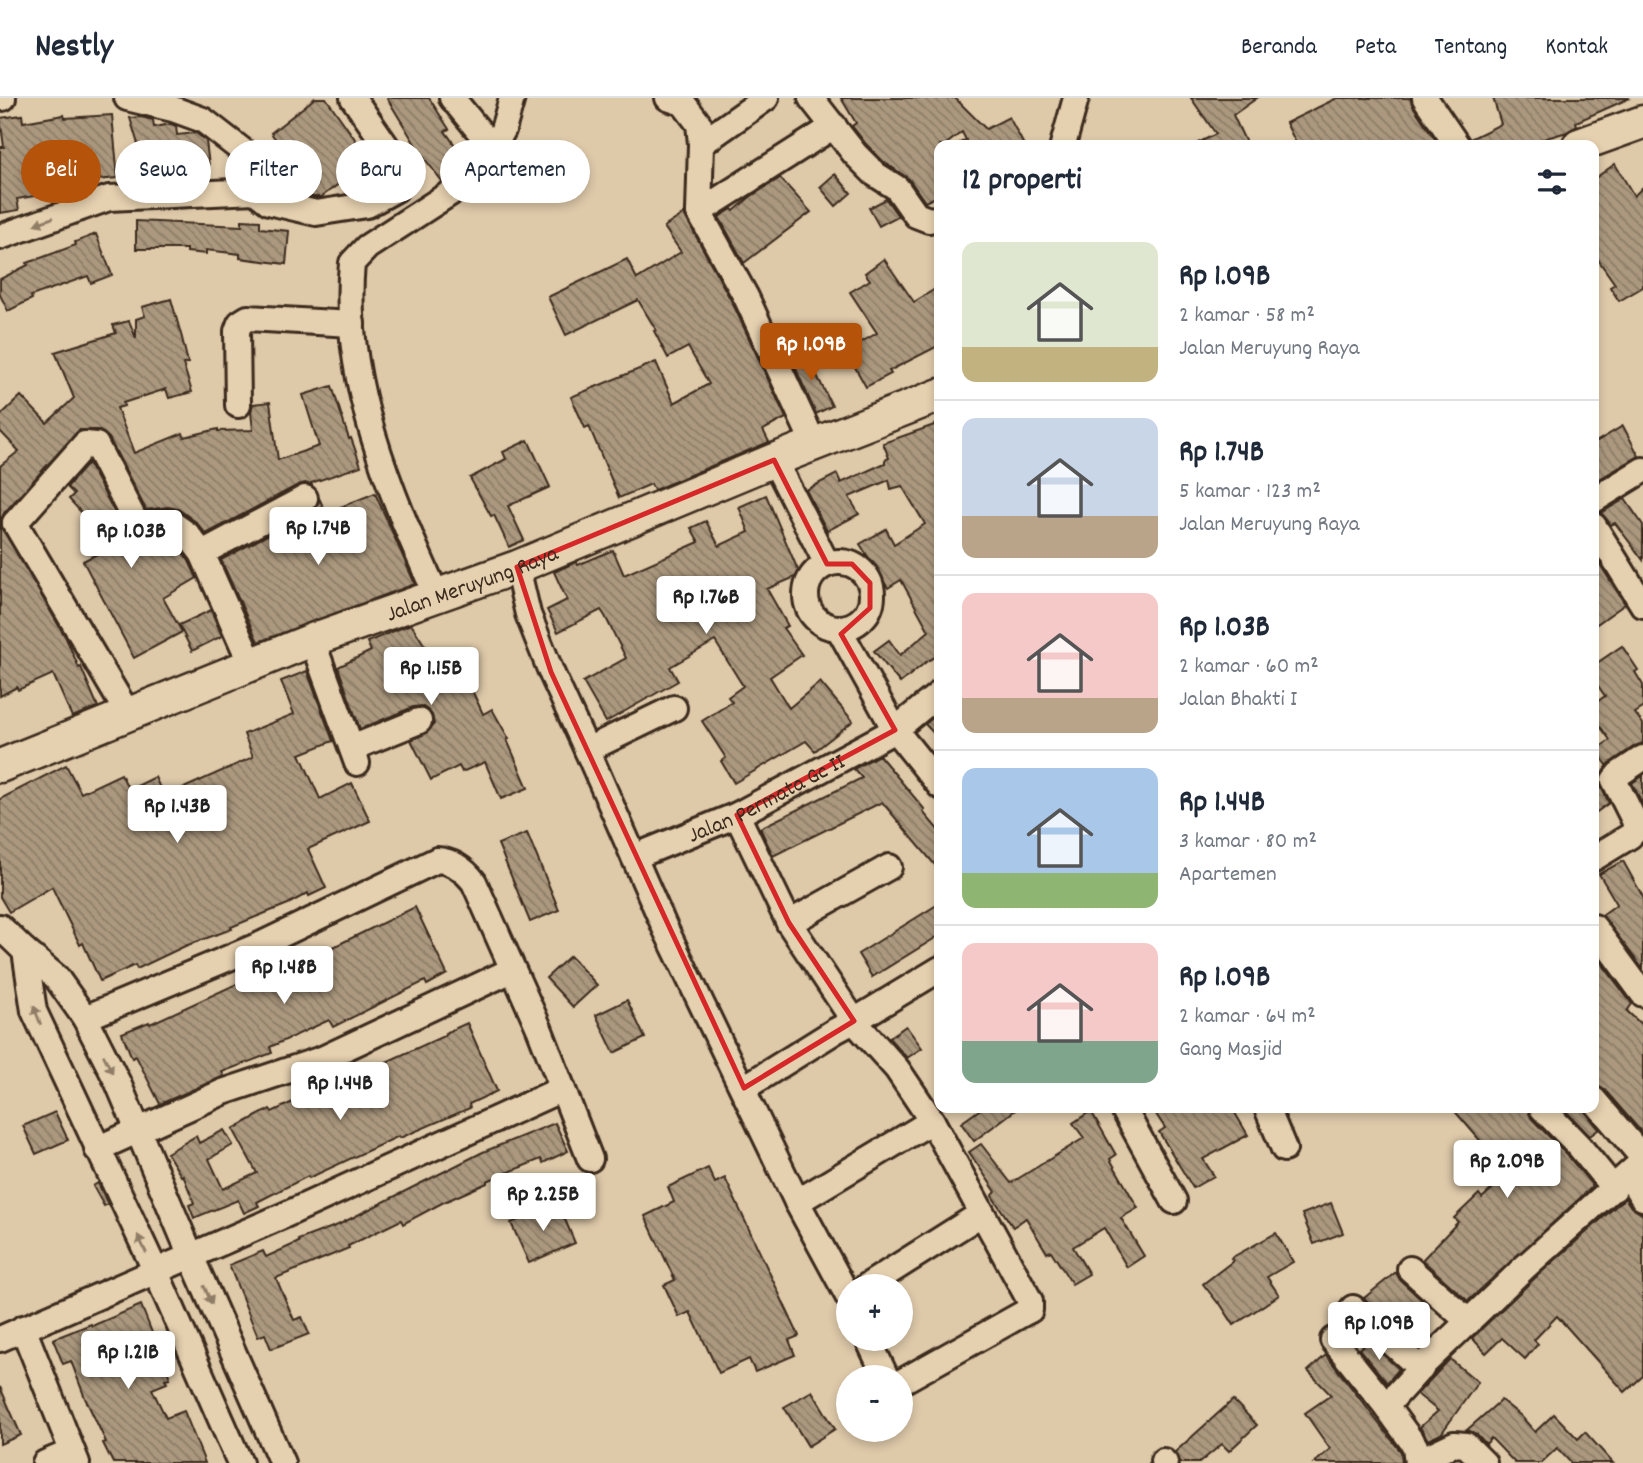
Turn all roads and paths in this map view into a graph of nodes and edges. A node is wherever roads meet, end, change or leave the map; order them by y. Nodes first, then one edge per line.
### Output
1 (127, 98) edge
2 (353, 98) edge
3 (452, 98) edge
4 (512, 98) edge
5 (668, 98) edge
6 (766, 98) edge
7 (811, 98) edge
8 (1076, 98) edge
9 (1424, 98) edge
10 (173, 103) edge
11 (1643, 122) edge
12 (834, 126) junction
13 (229, 140) edge
14 (486, 140) edge
15 (497, 140) edge
16 (1064, 140) edge
17 (1453, 140) edge
18 (1593, 140) edge
19 (702, 144) junction
20 (225, 192) edge
21 (440, 200) edge
22 (273, 203) edge
23 (699, 212) junction
24 (934, 219) edge
25 (0, 237) edge
26 (352, 324) junction
27 (934, 397) edge
28 (238, 405) dead end
29 (814, 444) junction
30 (774, 460) junction
31 (1643, 470) edge
32 (1599, 497) edge
33 (305, 498) dead end
34 (7, 523) edge
35 (1599, 534) edge
36 (202, 553) junction
37 (827, 564) junction
38 (517, 567) junction
39 (436, 594) junction
40 (1643, 605) edge
41 (839, 629) junction
42 (312, 640) junction
43 (251, 664) junction
44 (934, 699) edge
45 (674, 708) dead end
46 (128, 715) junction
47 (419, 721) dead end
48 (895, 730) junction
49 (587, 750) junction
50 (1643, 758) edge
51 (0, 766) edge
52 (934, 779) edge
53 (737, 815) junction
54 (1599, 855) edge
55 (634, 857) junction
56 (889, 867) dead end
57 (789, 923) junction
58 (0, 927) edge
59 (1599, 934) edge
60 (24, 951) junction
61 (512, 970) junction
62 (934, 973) edge
63 (1643, 994) edge
64 (85, 1018) junction
65 (854, 1021) junction
66 (744, 1088) junction
67 (562, 1089) junction
68 (1599, 1109) edge
69 (1126, 1113) edge
70 (1269, 1113) edge
71 (1547, 1113) edge
72 (932, 1121) junction
73 (138, 1131) junction
74 (97, 1149) junction
75 (1284, 1149) dead end
76 (590, 1159) dead end
77 (1632, 1171) edge
78 (1643, 1198) edge
79 (1174, 1200) dead end
80 (797, 1202) junction
81 (981, 1214) junction
82 (191, 1256) junction
83 (1410, 1269) dead end
84 (156, 1272) junction
85 (836, 1274) edge
86 (886, 1274) edge
87 (1353, 1308) dead end
88 (1469, 1322) junction
89 (23, 1328) junction
90 (0, 1339) edge
91 (1333, 1340) dead end
92 (913, 1366) edge
93 (1421, 1369) junction
94 (1386, 1406) junction
95 (74, 1457) edge
96 (1418, 1462) edge
97 (46, 1463) edge
98 (240, 1463) edge
99 (282, 1463) edge
100 (1484, 1463) edge

1 - 10 street
2 - 22 street
3 - 14 street
4 - 15 street
5 - 19 street
6 - 19 street
7 - 12 street
8 - 16 street
9 - 17 street
10 - 13 street
11 - 18 main road
12 - 23 street
12 - 24 street
19 - 23 street
20 -> 25 street
21 - 26 street
23 - 29 street
26 - 28 street
26 - 39 street
27 - 29 main road, Jalan Meruyung Raya
29 - 30 main road, Jalan Meruyung Raya
30 - 37 street
30 - 38 main road, Jalan Meruyung Raya
31 - 32 street
33 - 36 street
34 - 36 street
34 - 46 street
35 - 40 street
36 - 43 street
37 - 41 street
37 - 41 street
38 - 39 main road, Jalan Meruyung Raya
38 - 49 street
39 - 42 main road, Jalan Meruyung Raya
41 - 48 street
42 - 43 main road, Jalan Meruyung Raya
42 - 47 street
43 - 46 main road, Jalan Meruyung Raya
44 - 48 street, Jalan Permata Gc II
45 - 49 street
46 - 51 main road, Jalan Meruyung Raya
48 - 52 street
48 - 53 street, Jalan Permata Gc II
49 - 55 street
50 - 54 street
53 - 55 street, Jalan Permata Gc II
53 - 57 street
55 - 66 street
56 - 57 street
57 - 65 street
58 - 60 street
59 - 63 street
60 - 64 street
74 -> 60 street
61 - 64 street
61 - 67 street
61 - 73 street
62 - 65 street
64 -> 73 street
65 - 66 street
65 - 72 street
66 - 80 street
67 - 76 street
67 - 82 street
68 - 77 street
69 - 79 street
70 - 75 street
71 - 77 street
72 - 80 street
72 - 81 street
73 - 74 street
73 - 82 street
84 -> 74 street
77 - 78 street
77 - 88 street
80 - 85 street
81 - 86 street
81 - 92 street
82 - 84 street
82 -> 99 street
83 - 88 street
84 - 89 street
84 - 98 street
87 - 93 street
88 - 93 street
89 - 90 street
89 - 95 street
91 - 94 street
93 - 94 street
94 - 96 street
95 - 97 street
96 - 100 street

